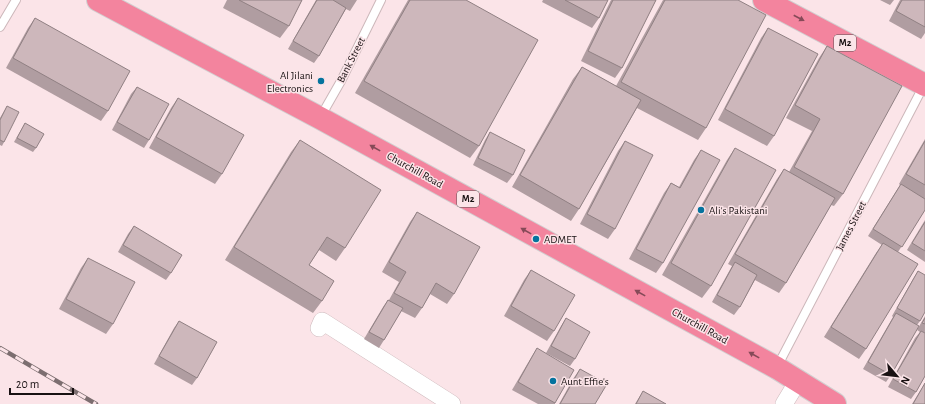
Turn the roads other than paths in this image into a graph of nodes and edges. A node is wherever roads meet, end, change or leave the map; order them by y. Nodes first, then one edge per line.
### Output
1 (16, 0) edge
2 (98, 0) edge
3 (381, 0) edge
4 (764, 0) edge
5 (0, 27) edge
6 (925, 85) edge
7 (320, 118) junction
8 (319, 328) dead end
9 (777, 368) junction
10 (798, 381) junction
11 (827, 402) edge
12 (452, 404) edge
13 (784, 404) edge

1 - 5 lane
2 - 7 highway, Churchill Road / M2
3 - 7 lane, Bank Street
4 -> 6 highway, M2
6 - 9 lane, James Street
9 -> 7 highway, Churchill Road / M2
8 - 12 street
9 - 10 highway, Churchill Road / M2
10 - 11 highway, Churchill Road / M2
10 - 13 street

